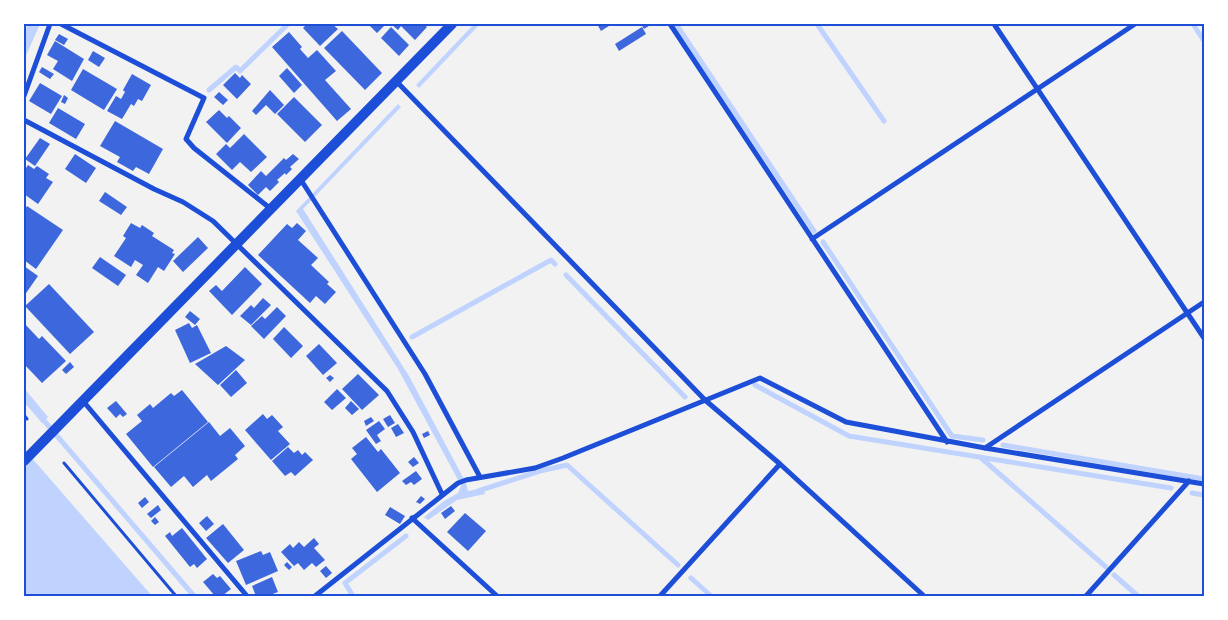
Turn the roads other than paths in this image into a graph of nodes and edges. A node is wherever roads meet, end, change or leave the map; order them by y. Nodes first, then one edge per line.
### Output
1 (50, 24) edge
2 (60, 24) edge
3 (452, 24) edge
4 (670, 24) edge
5 (994, 24) edge
6 (1135, 24) edge
7 (397, 82) junction
8 (1037, 88) junction
9 (24, 96) edge
10 (24, 120) edge
11 (301, 180) junction
12 (271, 210) junction
13 (812, 239) junction
14 (237, 243) junction
15 (1204, 302) edge
16 (1188, 313) junction
17 (1204, 338) edge
18 (83, 400) junction
19 (705, 400) junction
20 (947, 442) junction
21 (985, 448) junction
22 (24, 461) edge
23 (780, 464) junction
24 (480, 477) junction
25 (1189, 481) junction
26 (1204, 484) edge
27 (442, 494) junction
28 (412, 518) junction
29 (247, 596) edge
30 (315, 596) edge
31 (497, 596) edge
32 (660, 596) edge
33 (924, 596) edge
34 (1086, 596) edge

1 - 9 street
2 - 12 street
3 - 7 main road
4 - 13 street
5 - 8 street
6 - 8 street
7 - 11 main road
7 - 19 street
8 - 13 street
8 - 16 street
10 - 14 street
11 - 12 main road
11 - 24 street
12 - 14 main road
13 - 20 street
14 - 18 main road
14 - 27 street
15 - 16 street
16 - 17 street
16 - 21 street
18 - 22 main road
18 - 29 street
19 - 20 street
19 - 23 street
19 - 24 street
20 - 21 street
21 - 25 street
23 - 32 street
23 - 33 street
24 - 27 street
25 - 26 street
25 - 34 street
27 - 28 street
28 - 30 street
28 - 31 street

